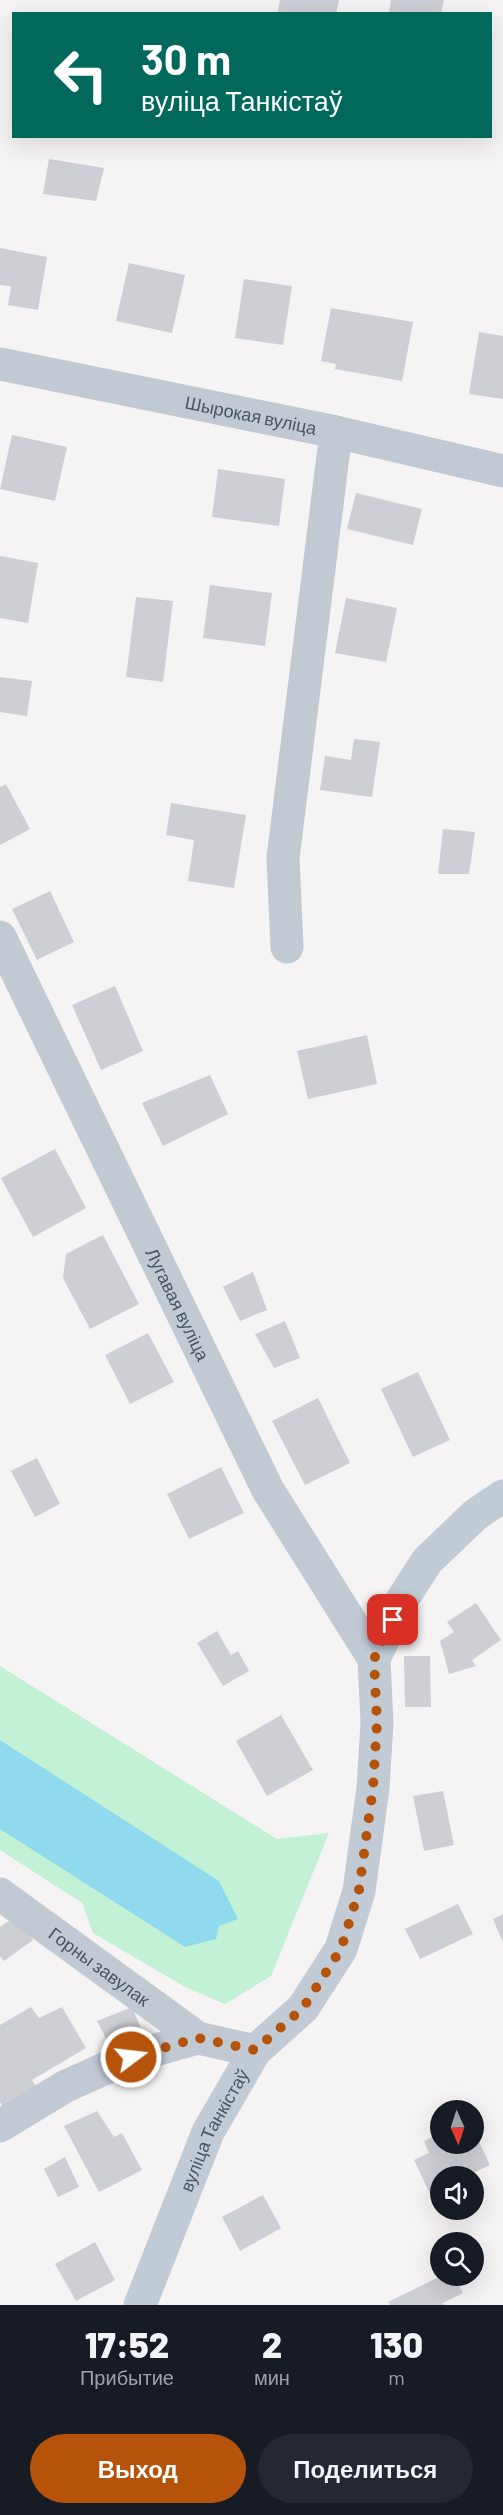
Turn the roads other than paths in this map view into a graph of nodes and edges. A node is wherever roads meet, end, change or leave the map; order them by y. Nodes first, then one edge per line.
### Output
1 (0, 364) edge
2 (336, 432) junction
3 (503, 471) edge
4 (0, 937) edge
5 (287, 947) dead end
6 (503, 1496) edge
7 (374, 1659) junction
8 (0, 1894) edge
9 (198, 2038) junction
10 (255, 2050) junction
11 (0, 2126) edge
12 (140, 2305) edge

1 - 2 street, Шырокая вуліца
2 - 3 street, Шырокая вуліца
2 - 5 street
4 - 7 street, Лугавая вуліца
6 - 7 street, вуліца Танкістаў
7 - 10 street, вуліца Танкістаў
8 - 9 street, Горны завулак
9 - 10 street
9 - 11 street
10 - 12 street, вуліца Танкістаў

